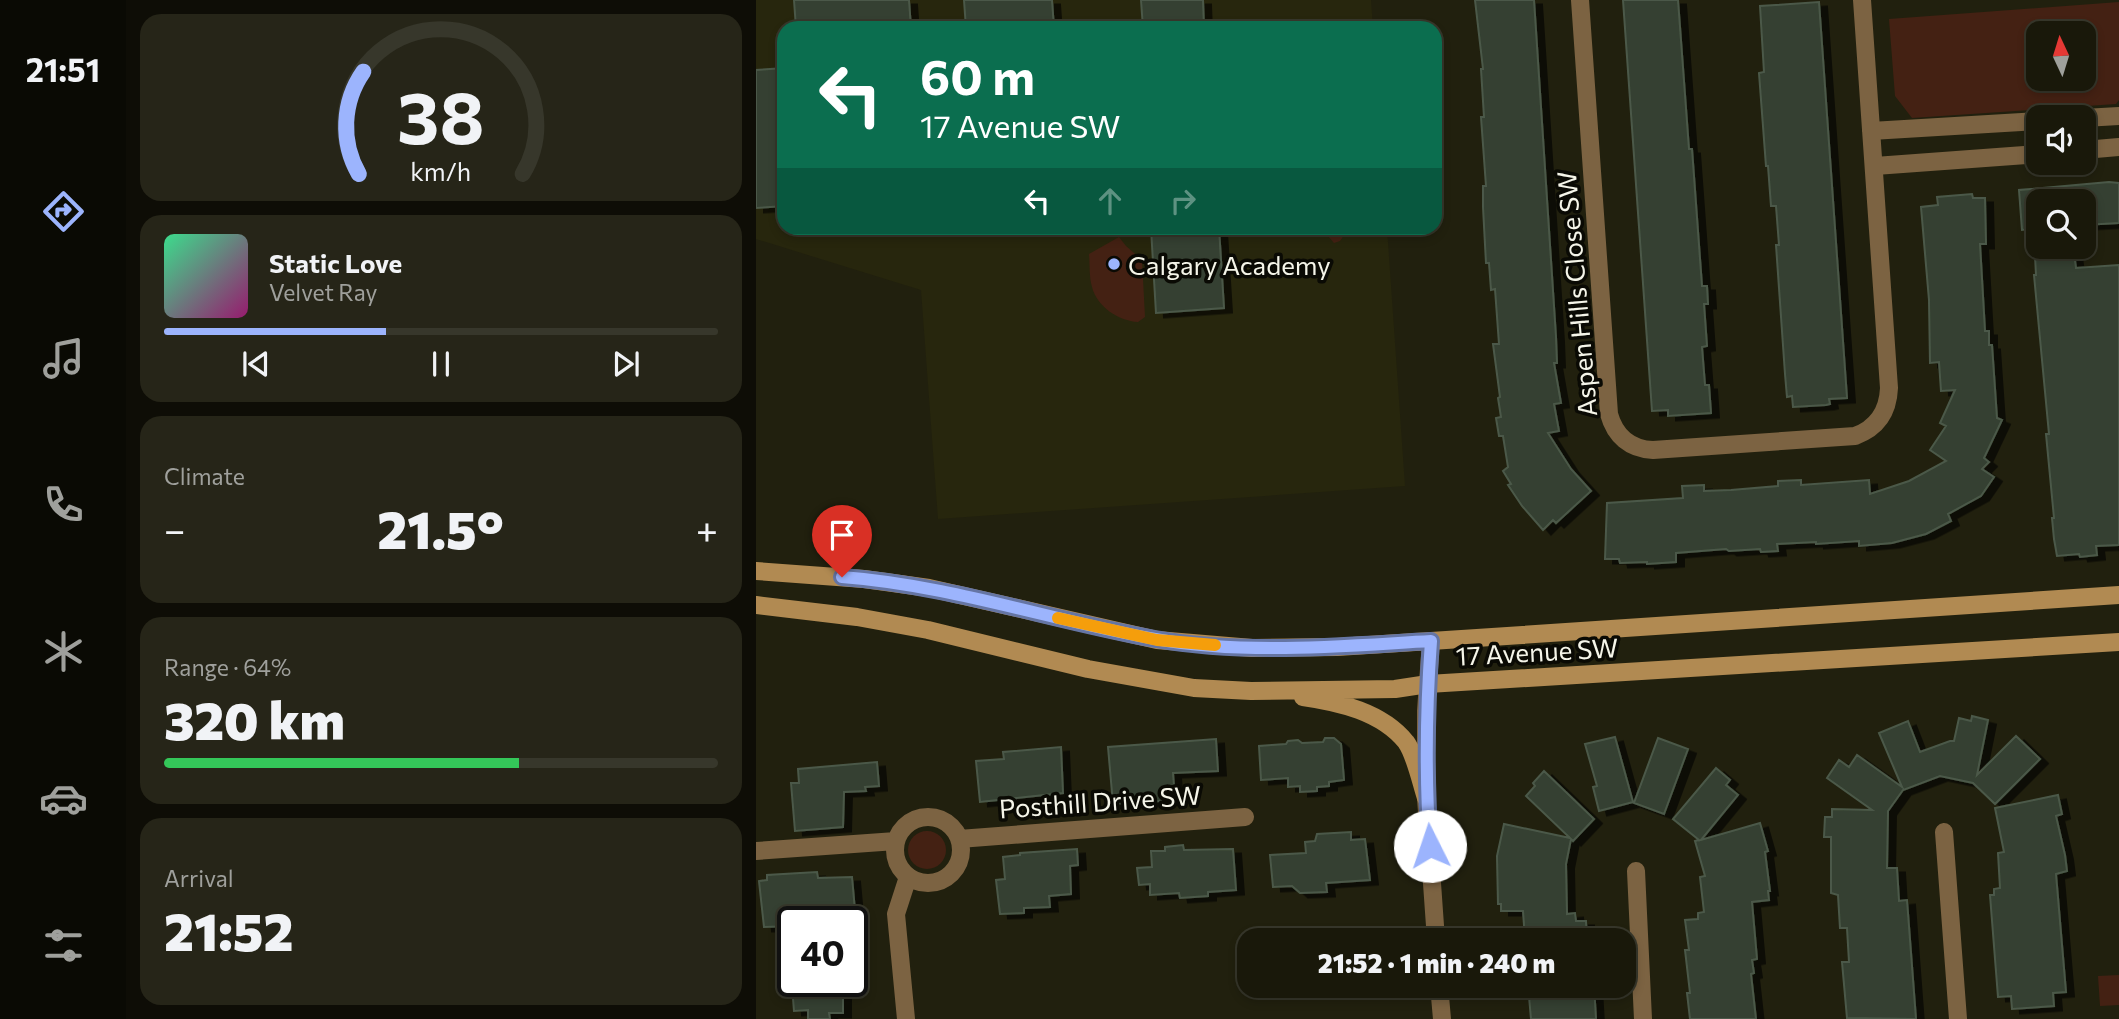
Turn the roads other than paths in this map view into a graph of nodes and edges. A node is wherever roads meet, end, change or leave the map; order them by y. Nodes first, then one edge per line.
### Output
1 (1580, 0) edge
2 (1862, 0) edge
3 (2119, 116) edge
4 (2096, 117) edge
5 (2026, 122) edge
6 (1871, 131) junction
7 (2119, 147) edge
8 (2096, 149) edge
9 (2026, 154) edge
10 (1875, 166) junction
11 (756, 571) edge
12 (2119, 595) edge
13 (756, 605) edge
14 (1431, 641) junction
15 (2119, 642) edge
16 (1428, 684) junction
17 (1251, 691) junction
18 (1426, 798) junction
19 (1245, 817) dead end
20 (1944, 832) dead end
21 (959, 839) junction
22 (896, 841) junction
23 (756, 851) edge
24 (1636, 872) dead end
25 (908, 877) junction
26 (1435, 928) edge
27 (1440, 998) edge
28 (906, 1019) edge
29 (1442, 1019) edge
30 (1643, 1019) edge
31 (1958, 1019) edge

1 - 10 street, Aspen Hills Close SW
2 - 6 street, Aspen Hills Close SW
3 - 4 street
5 - 6 street
6 - 10 street, Aspen Hills Close SW
7 - 8 street
9 - 10 street
11 - 14 main road, 17 Avenue SW
12 - 14 main road, 17 Avenue SW
13 - 17 main road, 17 Avenue SW
14 - 16 street
15 - 16 main road, 17 Avenue SW
16 - 17 main road, 17 Avenue SW
16 - 18 street
17 - 18 main road
18 - 26 street
19 - 21 street, Posthill Drive SW
20 - 31 street
21 - 22 street
21 - 25 street
22 - 23 street
22 - 25 street
24 - 30 street
25 - 28 street
27 - 29 street

